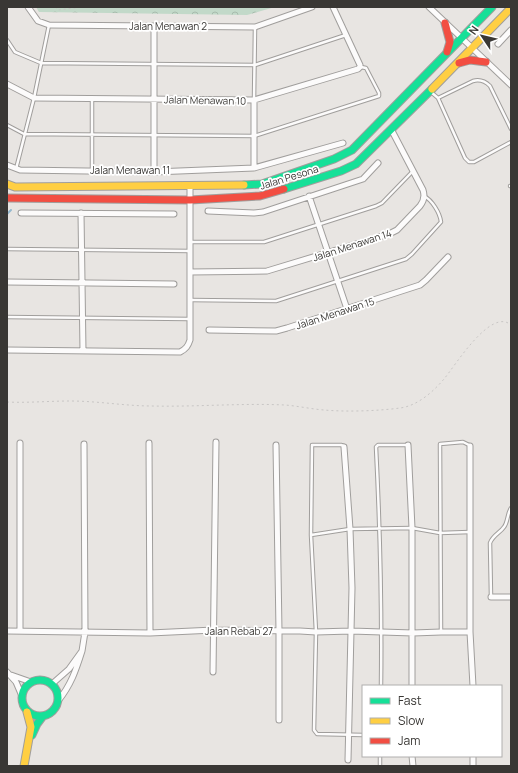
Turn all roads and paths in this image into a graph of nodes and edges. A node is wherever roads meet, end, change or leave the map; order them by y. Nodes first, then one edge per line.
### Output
1 (28, 7) edge
2 (55, 7) edge
3 (82, 7) edge
4 (312, 7) edge
5 (334, 7) edge
6 (429, 7) edge
7 (492, 7) edge
8 (511, 8) edge
9 (445, 23) junction
10 (49, 25) junction
11 (154, 27) junction
12 (255, 27) junction
13 (511, 30) edge
14 (346, 35) junction
15 (462, 38) junction
16 (7, 40) edge
17 (498, 44) dead end
18 (473, 49) junction
19 (447, 54) junction
20 (486, 62) junction
21 (41, 63) junction
22 (458, 63) junction
23 (154, 64) junction
24 (255, 65) junction
25 (360, 67) junction
26 (7, 84) edge
27 (511, 85) edge
28 (430, 91) junction
29 (34, 98) junction
30 (438, 98) junction
31 (92, 99) junction
32 (154, 99) junction
33 (254, 100) junction
34 (7, 125) edge
35 (511, 129) edge
36 (392, 130) junction
37 (24, 134) junction
38 (92, 135) junction
39 (154, 135) junction
40 (254, 136) junction
41 (511, 142) edge
42 (343, 143) dead end
43 (378, 162) dead end
44 (7, 165) edge
45 (254, 168) junction
46 (16, 169) junction
47 (92, 170) junction
48 (413, 170) junction
49 (154, 172) junction
50 (7, 184) edge
51 (190, 187) junction
52 (309, 196) junction
53 (424, 196) junction
54 (7, 198) edge
55 (190, 200) junction
56 (208, 211) dead end
57 (21, 213) dead end
58 (82, 213) junction
59 (174, 214) dead end
60 (319, 224) junction
61 (190, 242) junction
62 (7, 249) edge
63 (82, 249) junction
64 (190, 251) junction
65 (329, 253) junction
66 (448, 257) dead end
67 (190, 272) junction
68 (337, 281) junction
69 (7, 282) edge
70 (82, 284) junction
71 (174, 284) dead end
72 (190, 300) junction
73 (347, 309) junction
74 (7, 317) edge
75 (82, 318) junction
76 (190, 319) junction
77 (511, 325) edge
78 (209, 330) dead end
79 (7, 350) edge
80 (83, 351) junction
81 (7, 402) edge
82 (216, 442) dead end
83 (20, 443) dead end
84 (148, 443) dead end
85 (84, 444) dead end
86 (276, 444) dead end
87 (408, 444) joint
88 (470, 446) joint
89 (344, 447) joint
90 (511, 508) edge
91 (350, 528) junction
92 (380, 528) junction
93 (412, 528) junction
94 (470, 532) junction
95 (440, 533) junction
96 (311, 535) junction
97 (491, 597) joint
98 (511, 597) edge
99 (7, 630) edge
100 (214, 630) junction
101 (351, 630) junction
102 (20, 631) junction
103 (279, 631) junction
104 (382, 631) junction
105 (85, 632) junction
106 (316, 632) junction
107 (441, 632) junction
108 (470, 632) junction
109 (150, 633) junction
110 (413, 633) junction
111 (82, 651) junction
112 (7, 672) edge
113 (213, 672) dead end
114 (31, 682) junction
115 (52, 684) junction
116 (381, 685) edge
117 (412, 685) edge
118 (473, 685) edge
119 (22, 696) junction
120 (58, 700) junction
121 (27, 711) junction
122 (43, 716) junction
123 (279, 720) dead end
124 (348, 735) junction
125 (362, 735) edge
126 (29, 745) junction
127 (348, 760) dead end
128 (24, 766) edge

1 - 10 street
2 - 3 path
4 - 12 street, Jalan Menawan 2
5 - 14 street
6 - 9 street
7 - 15 street, Jalan Pesona
8 - 18 street, Jalan Pesona
9 - 15 street
9 - 19 street
10 - 11 street, Jalan Menawan 2
10 - 21 lane
11 - 12 street, Jalan Menawan 2
11 - 23 street
12 - 24 lane
13 - 17 street
14 - 24 lane
14 - 25 street
15 - 18 street
15 - 19 street, Jalan Pesona
16 - 21 lane
18 - 20 street
18 - 22 street, Jalan Pesona
19 - 51 street, Jalan Pesona
20 - 22 street
20 - 27 street
21 - 23 lane
21 - 29 lane
22 - 28 street, Jalan Pesona
23 - 24 lane
23 - 32 street
24 - 33 lane
25 - 33 street, Jalan Menawan 10
25 - 40 lane
26 - 29 street, Jalan Menawan 10
28 - 30 lane
28 - 36 street, Jalan Pesona
29 - 31 street, Jalan Menawan 10
29 - 37 lane
30 - 35 lane
30 - 41 lane
31 - 32 street, Jalan Menawan 10
31 - 38 lane
32 - 33 street, Jalan Menawan 10
32 - 39 street
33 - 40 street
34 - 37 lane
36 - 48 street
36 - 55 street, Jalan Pesona
37 - 38 lane
37 - 46 lane
38 - 39 lane
38 - 47 lane
39 - 40 lane
39 - 49 street
40 - 45 street
42 - 45 street, Jalan Menawan 11
43 - 52 street
44 - 46 street, Jalan Menawan 11
45 - 49 street, Jalan Menawan 11
46 - 47 street, Jalan Menawan 11
47 - 49 street, Jalan Menawan 11
48 - 53 street
48 - 60 lane
50 - 51 street, Jalan Pesona
51 - 55 street
52 - 56 street
52 - 60 street
53 - 65 street, Jalan Menawan 14
53 - 68 lane
54 - 55 street, Jalan Pesona
55 - 61 street
57 - 58 street
58 - 59 street
58 - 63 street
60 - 61 lane
60 - 65 street
61 - 64 street
62 - 63 lane
63 - 64 lane
63 - 70 street
64 - 67 street
65 - 67 street, Jalan Menawan 14
65 - 68 street
66 - 73 street, Jalan Menawan 15
67 - 72 street
68 - 72 lane
68 - 73 street
69 - 70 street
70 - 71 street
70 - 75 street
72 - 76 street
73 - 78 street, Jalan Menawan 15
74 - 75 lane
75 - 76 lane
75 - 80 street
76 - 80 street
77 - 81 path
79 - 80 street
82 - 100 street
83 - 102 street
84 - 109 street
85 - 105 street
86 - 103 street
87 - 92 lane
87 - 93 street
88 - 94 street
88 - 95 lane
89 - 91 street
89 - 96 lane
90 - 97 lane
91 - 92 lane
91 - 96 lane
91 - 101 street
92 - 93 lane
92 - 104 lane
93 - 95 lane
93 - 110 street
94 - 95 lane
94 - 108 street
95 - 107 lane
96 - 106 lane
97 - 98 street
99 - 102 street, Jalan Rebab 27
100 - 103 street, Jalan Rebab 27
100 - 109 street, Jalan Rebab 27
100 - 113 street
101 - 104 street, Jalan Rebab 27
101 - 106 street, Jalan Rebab 27
101 - 124 street
102 - 105 street, Jalan Rebab 27
103 - 106 street, Jalan Rebab 27
103 - 123 street
104 - 110 street, Jalan Rebab 27
104 - 116 lane
105 - 109 street, Jalan Rebab 27
105 - 111 street
106 - 124 lane
107 - 108 street, Jalan Rebab 27
107 - 110 street, Jalan Rebab 27
108 - 118 street
110 - 117 street
111 - 115 street
111 - 120 street
112 - 114 street
112 - 119 street
114 - 115 street
114 - 119 street
115 - 120 street
119 - 121 street
120 - 122 street
121 - 122 street
121 - 126 street
122 - 126 street
124 - 125 lane
124 - 127 street
126 - 128 street

